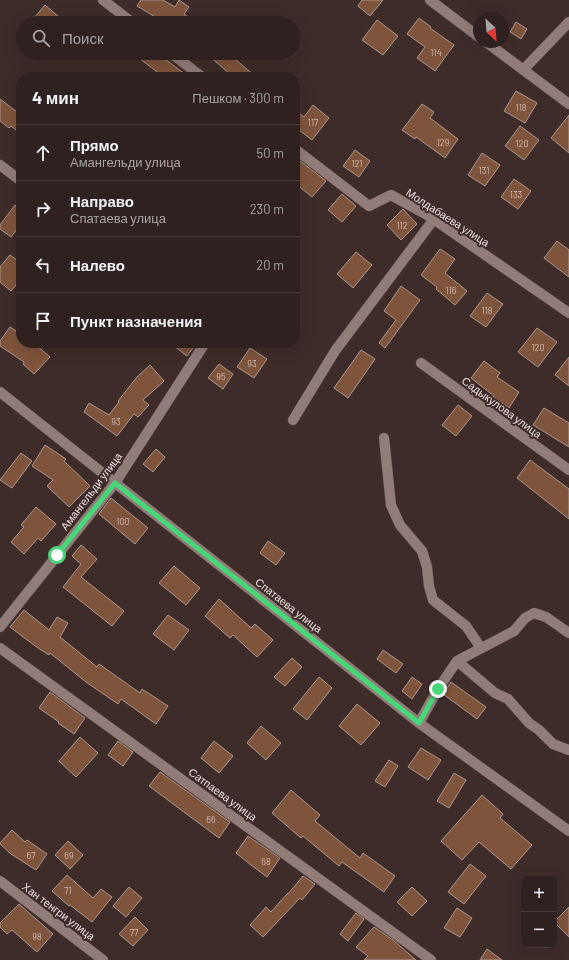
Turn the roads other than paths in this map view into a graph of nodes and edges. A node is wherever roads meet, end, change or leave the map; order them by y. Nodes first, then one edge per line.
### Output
1 (103, 0) edge
2 (430, 0) edge
3 (124, 16) edge
4 (569, 22) edge
5 (473, 32) edge
6 (494, 48) edge
7 (180, 60) edge
8 (523, 70) junction
9 (196, 72) edge
10 (569, 104) edge
11 (300, 153) edge
12 (0, 165) edge
13 (16, 177) edge
14 (434, 219) junction
15 (569, 313) edge
16 (202, 348) edge
17 (422, 363) dead end
18 (0, 392) edge
19 (293, 420) dead end
20 (384, 438) dead end
21 (569, 470) edge
22 (115, 483) junction
23 (0, 627) edge
24 (569, 633) edge
25 (0, 648) edge
26 (482, 648) junction
27 (457, 661) junction
28 (419, 723) junction
29 (569, 750) edge
30 (569, 831) edge
31 (0, 881) edge
32 (103, 960) edge
33 (431, 960) edge

1 - 3 street
2 - 5 street
4 - 8 street
6 - 8 street
7 - 9 street
8 - 10 street
11 - 14 street, Молдабаева улица
12 - 13 street
14 - 15 street, Молдабаева улица
14 - 19 street
16 - 22 street, Амангельди улица
17 - 21 street, Садыкулова улица
18 - 22 street, Спатаева улица
20 - 26 street
22 - 23 street, Амангельди улица
22 - 28 street, Спатаева улица
24 - 26 street
25 - 33 street, Сатпаева улица
26 - 27 street
27 - 28 street
27 - 29 street
28 - 30 street, Спатаева улица
31 - 32 street, Хан тенгри улица

